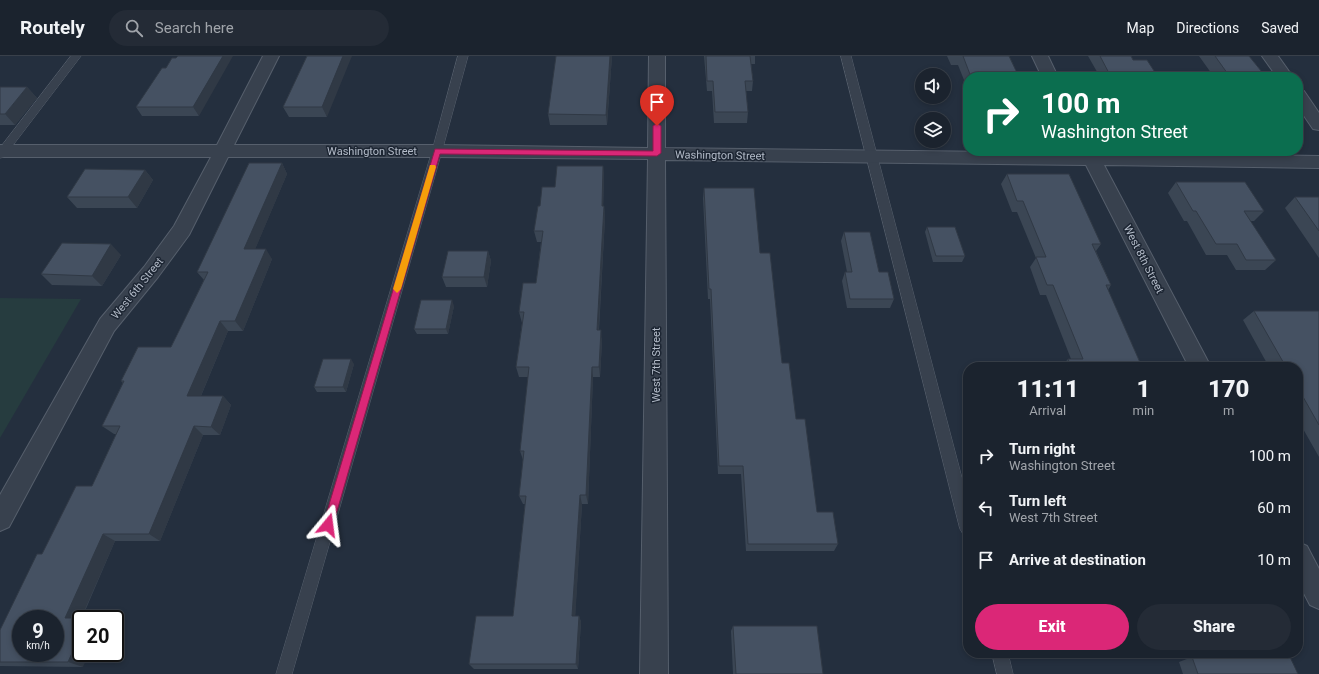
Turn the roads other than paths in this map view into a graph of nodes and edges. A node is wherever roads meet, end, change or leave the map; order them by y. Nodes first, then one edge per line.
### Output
1 (76, 56) edge
2 (271, 56) edge
3 (463, 56) edge
4 (657, 56) edge
5 (846, 56) edge
6 (1040, 56) edge
7 (1270, 56) edge
8 (1048, 72) edge
9 (1281, 72) edge
10 (1303, 102) edge
11 (1319, 125) edge
12 (222, 151) junction
13 (437, 151) junction
14 (1, 152) edge
15 (657, 153) junction
16 (1017, 156) edge
17 (1091, 156) edge
18 (1123, 156) edge
19 (872, 158) junction
20 (1319, 162) edge
21 (1197, 362) edge
22 (963, 510) edge
23 (0, 519) edge
24 (1303, 565) edge
25 (1319, 596) edge
26 (1001, 658) edge
27 (284, 674) edge
28 (654, 674) edge
29 (1005, 674) edge

1 - 14 lane
2 - 12 street, West 6th Street
3 - 13 lane
4 - 15 street, West 7th Street
5 - 19 lane
6 - 8 street
7 - 9 street
10 - 11 street
12 - 13 street, Washington Street
12 - 14 street, Washington Street
12 - 23 street, West 6th Street
13 - 15 street, Washington Street
13 - 27 lane
15 - 19 street, Washington Street
15 - 28 street, West 7th Street
16 - 19 street, Washington Street
17 - 21 street, West 8th Street
18 - 20 street, Washington Street
19 - 22 lane
24 - 25 street
26 - 29 lane

